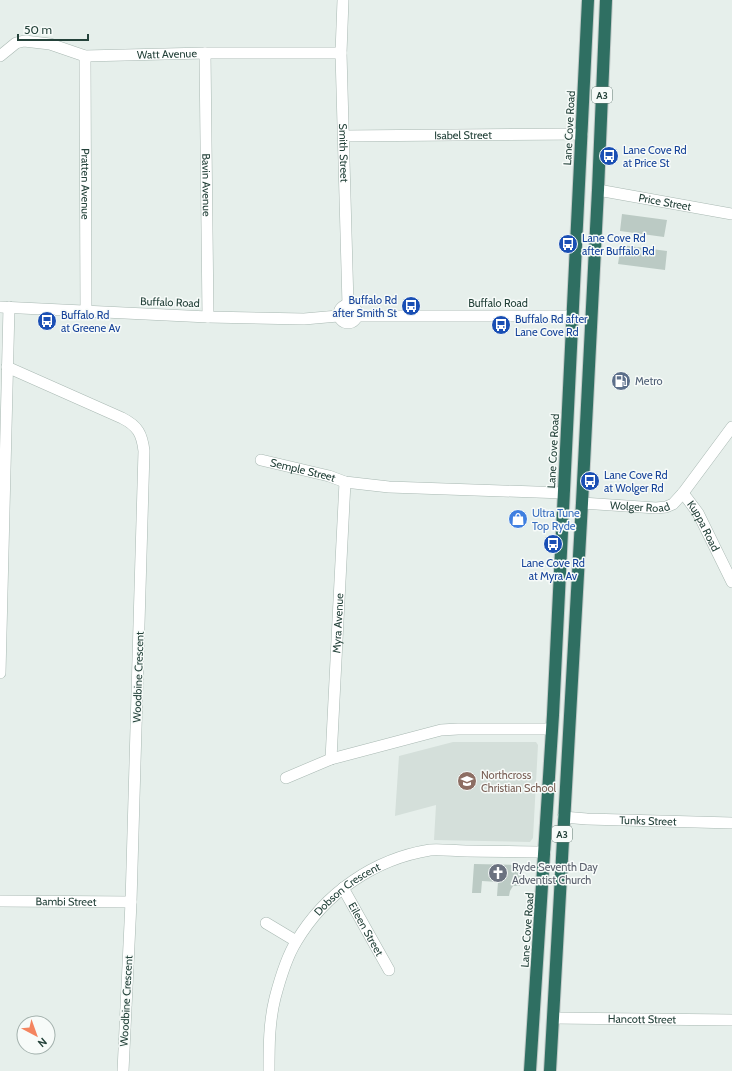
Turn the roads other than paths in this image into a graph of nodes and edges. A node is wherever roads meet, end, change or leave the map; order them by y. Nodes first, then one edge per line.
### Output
1 (343, 0) edge
2 (588, 0) edge
3 (606, 0) edge
4 (342, 52) junction
5 (205, 53) junction
6 (0, 56) edge
7 (85, 56) junction
8 (582, 134) junction
9 (344, 136) junction
10 (598, 190) junction
11 (732, 214) edge
12 (348, 305) junction
13 (5, 307) edge
14 (86, 312) junction
15 (590, 315) junction
16 (338, 316) junction
17 (357, 316) junction
18 (572, 316) junction
19 (208, 317) junction
20 (7, 367) junction
21 (732, 427) edge
22 (261, 460) dead end
23 (345, 482) junction
24 (564, 493) junction
25 (683, 493) junction
26 (582, 503) junction
27 (732, 582) edge
28 (0, 673) edge
29 (552, 729) junction
30 (331, 759) junction
31 (286, 778) dead end
32 (563, 817) junction
33 (732, 823) edge
34 (545, 852) junction
35 (342, 888) junction
36 (0, 902) edge
37 (131, 902) junction
38 (266, 923) dead end
39 (296, 941) junction
40 (389, 970) dead end
41 (553, 1018) junction
42 (732, 1020) edge
43 (123, 1071) edge
44 (268, 1071) edge
45 (530, 1071) edge
46 (550, 1071) edge

1 - 4 street, Smith Street
2 - 8 highway, Lane Cove Road / A3
3 - 10 highway, A3
4 - 5 street, Watt Avenue
4 - 9 street, Smith Street
5 - 7 street, Watt Avenue
5 - 19 street, Bavin Avenue
6 - 7 street, Watt Avenue
7 - 14 street, Pratten Avenue
8 - 9 street, Isabel Street
8 - 18 highway, Lane Cove Road / A3
9 - 12 street, Smith Street
10 - 11 street, Price Street
10 - 15 highway, A3
12 - 16 street
12 - 17 street
13 - 14 street, Buffalo Road
13 - 20 street
14 - 19 street, Buffalo Road
15 - 18 highway, Buffalo Road
15 - 26 highway, A3
16 - 17 street
16 - 19 street, Buffalo Road
17 - 18 street, Buffalo Road
18 - 24 highway, Lane Cove Road / A3
20 - 28 street
20 - 37 street, Woodbine Crescent
21 - 25 street, Wolger Road
22 - 23 street, Semple Street
23 - 24 street
23 - 30 street, Myra Avenue
24 - 29 highway, Lane Cove Road / A3
25 - 26 street, Wolger Road
25 - 27 street, Kuppa Road
26 - 32 highway, A3
29 - 30 street
29 - 34 highway, Lane Cove Road / A3
30 - 31 street
32 - 33 street, Tunks Street
32 - 41 highway, A3
34 - 35 street, Dobson Crescent
34 - 45 highway, Lane Cove Road / A3
35 - 39 street, Dobson Crescent
35 - 40 street, Eileen Street
36 - 37 street, Bambi Street
37 - 43 street, Woodbine Crescent
38 - 39 street
39 - 44 street, Dobson Crescent
41 - 42 street, Hancott Street
41 - 46 highway, A3

